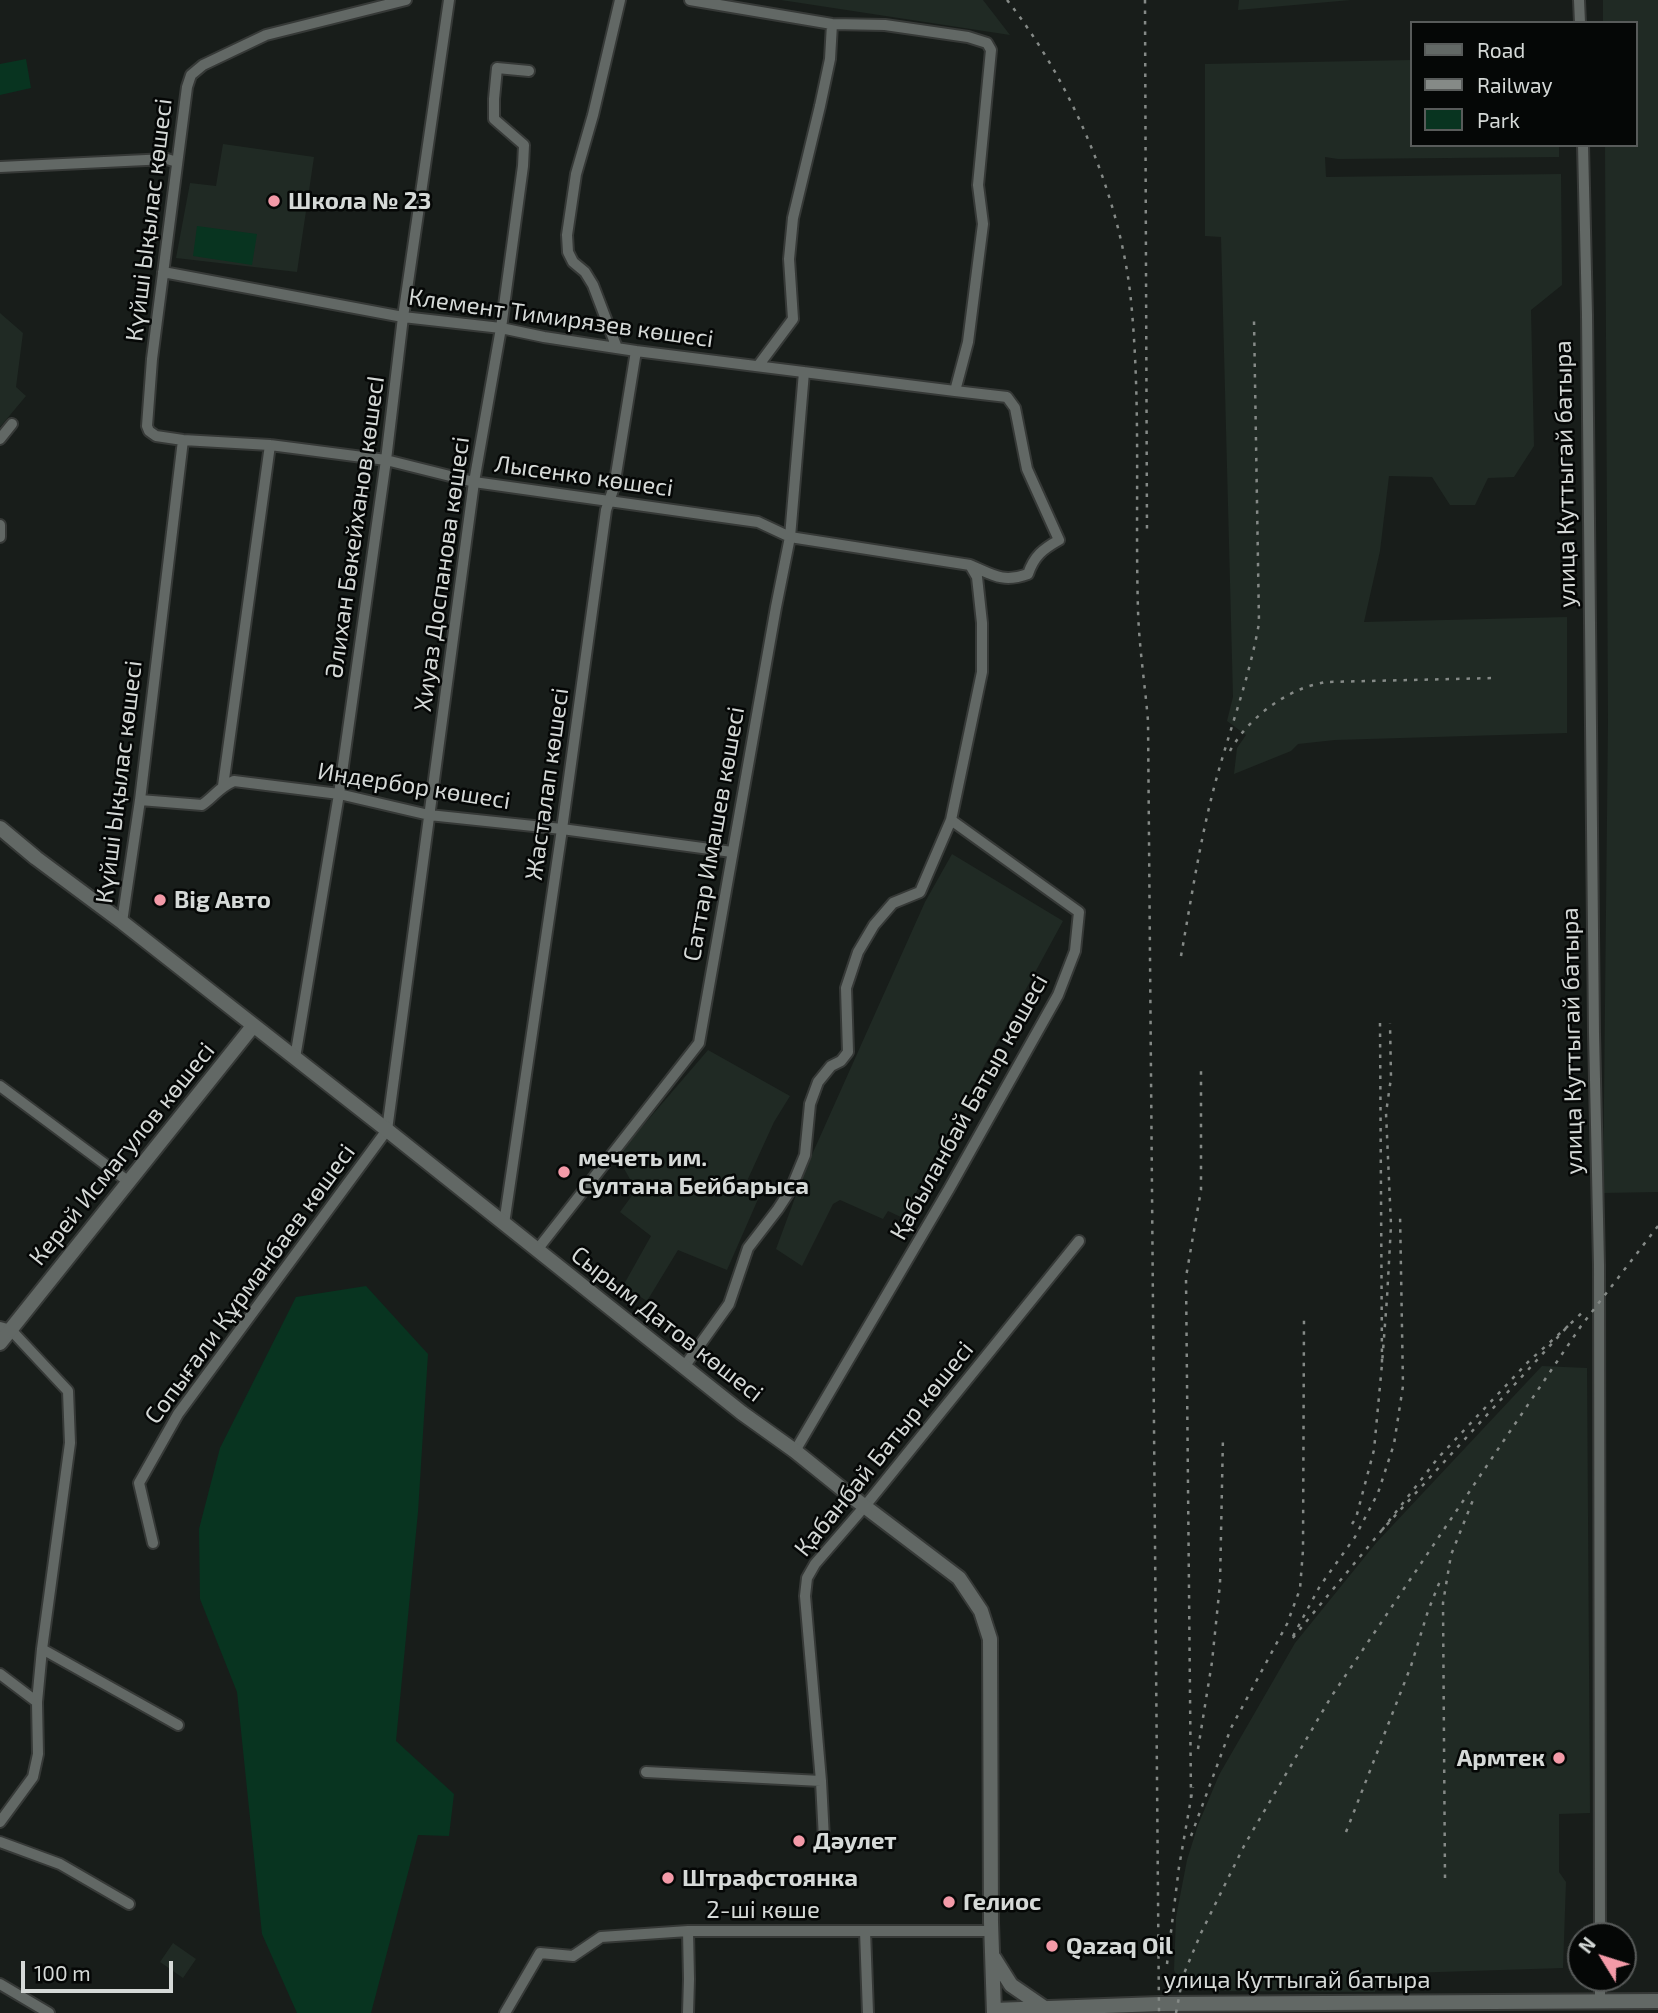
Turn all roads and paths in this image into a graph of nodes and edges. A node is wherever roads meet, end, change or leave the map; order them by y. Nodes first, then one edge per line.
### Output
1 (406, 0) edge
2 (449, 0) edge
3 (620, 0) edge
4 (690, 0) edge
5 (1579, 0) edge
6 (1580, 21) edge
7 (832, 24) junction
8 (529, 71) dead end
9 (1583, 147) edge
10 (177, 162) junction
11 (0, 167) edge
12 (163, 272) junction
13 (403, 317) junction
14 (501, 328) junction
15 (617, 348) junction
16 (636, 351) junction
17 (758, 366) junction
18 (804, 372) junction
19 (955, 391) junction
20 (12, 424) dead end
21 (149, 431) joint
22 (0, 439) edge
23 (183, 440) junction
24 (270, 445) junction
25 (386, 460) junction
26 (474, 482) junction
27 (609, 500) junction
28 (0, 525) edge
29 (0, 537) edge
30 (790, 537) junction
31 (970, 565) junction
32 (223, 786) junction
33 (339, 794) junction
34 (139, 800) junction
35 (429, 815) junction
36 (951, 820) junction
37 (0, 828) edge
38 (562, 829) junction
39 (733, 852) junction
40 (122, 922) junction
41 (253, 1026) junction
42 (295, 1058) junction
43 (0, 1086) edge
44 (387, 1130) junction
45 (129, 1182) junction
46 (504, 1224) junction
47 (1079, 1241) dead end
48 (537, 1250) junction
49 (5, 1328) edge
50 (0, 1343) edge
51 (684, 1367) junction
52 (795, 1451) junction
53 (864, 1506) junction
54 (153, 1544) dead end
55 (42, 1649) junction
56 (0, 1674) edge
57 (37, 1702) junction
58 (178, 1725) dead end
59 (646, 1772) dead end
60 (821, 1781) junction
61 (0, 1822) edge
62 (824, 1839) dead end
63 (0, 1842) edge
64 (129, 1904) dead end
65 (1600, 1922) edge
66 (688, 1931) junction
67 (865, 1931) junction
68 (991, 1931) junction
69 (992, 1955) junction
70 (0, 1984) edge
71 (1600, 1992) edge
72 (1658, 2001) edge
73 (1600, 2002) junction
74 (1042, 2011) edge
75 (994, 2012) edge
76 (49, 2013) edge
77 (505, 2013) edge
78 (688, 2013) edge
79 (868, 2013) edge

1 - 10 street, Күйші Ықылас көшесі
2 - 13 street, Әлихан Бөкейханов көшесI
3 - 15 street
4 - 7 street
5 - 6 street
7 - 17 street
7 - 19 street
8 - 14 street, Хиуаз Доспанова көшесі
9 - 65 street, улица Куттыгай батыра
10 - 11 street
10 - 12 street, Күйші Ықылас көшесі
12 - 13 street, Клемент Тимирязев көшесі
12 - 21 street, Күйші Ықылас көшесі
13 - 14 street, Клемент Тимирязев көшесі
13 - 25 street, Әлихан Бөкейханов көшесI
14 - 15 street, Клемент Тимирязев көшесі
14 - 26 street, Хиуаз Доспанова көшесі
15 - 16 street, Клемент Тимирязев көшесі
16 - 17 street, Клемент Тимирязев көшесі
16 - 27 street, Жасталап көшесі
17 - 18 street, Клемент Тимирязев көшесі
18 - 19 street, Клемент Тимирязев көшесі
18 - 30 street, Саттар Имашев көшесі
19 - 31 street
20 - 22 street
21 - 23 street, Лысенко көшесі
23 - 24 street, Лысенко көшесі
23 - 34 street, Күйші Ықылас көшесі
24 - 25 street, Лысенко көшесі
24 - 32 street
25 - 26 street, Лысенко көшесі
25 - 33 street, Әлихан Бөкейханов көшесI
26 - 27 street, Лысенко көшесі
26 - 35 street, Хиуаз Доспанова көшесі
27 - 30 street, Лысенко көшесі
27 - 38 street, Жасталап көшесі
28 - 29 street
30 - 31 street, Лысенко көшесі
30 - 39 street, Саттар Имашев көшесі
31 - 36 street
32 - 33 street, Индербор көшесі
32 - 34 street
33 - 35 street, Индербор көшесі
33 - 42 street, Әлихан Бөкейханов көшесI
34 - 40 street, Күйші Ықылас көшесі
35 - 38 street, Индербор көшесі
35 - 44 street, Хиуаз Доспанова көшесі
36 - 51 street
36 - 52 street, Қабыланбай Батыр көшесі
37 - 40 main road, Сырым Датов көшесі
38 - 39 street, Индербор көшесі
38 - 46 street, Жасталап көшесі
39 - 48 street, Саттар Имашев көшесі
40 - 41 main road, Сырым Датов көшесі
41 - 42 main road, Сырым Датов көшесі
41 - 45 main road, Керей Исмагулов көшесі
42 - 44 main road, Сырым Датов көшесі
43 - 45 street
44 - 46 main road, Сырым Датов көшесі
44 - 54 street, Сопығали Құрманбаев көшесі
45 - 49 main road, Керей Исмагулов көшесі
46 - 48 main road, Сырым Датов көшесі
47 - 53 street, Қабанбай Батыр көшесі
48 - 51 main road, Сырым Датов көшесі
49 - 50 main road, Керей Исмагулов көшесі
49 - 55 street
51 - 52 main road, Сырым Датов көшесі
52 - 53 main road, Сырым Датов көшесі
53 - 60 street, Қабанбай Батыр көшесі
53 - 68 main road, Сырым Датов көшесі
55 - 57 street
55 - 58 street
56 - 57 street
57 - 61 street
59 - 60 street
60 - 62 street, Қабанбай Батыр көшесі
63 - 64 street
66 - 67 street, 2-ші көше
66 - 77 street, 2-ші көше
66 - 78 street
67 - 68 street, 2-ші көше
67 - 79 street
68 - 69 main road, Сырым Датов көшесі
69 - 74 main road
69 - 75 main road, Сырым Датов көшесі
70 - 76 street
71 - 73 street
72 - 73 main road, улица Куттыгай батыра
73 - 74 main road, улица Куттыгай батыра
74 - 75 main road, улица Куттыгай батыра

